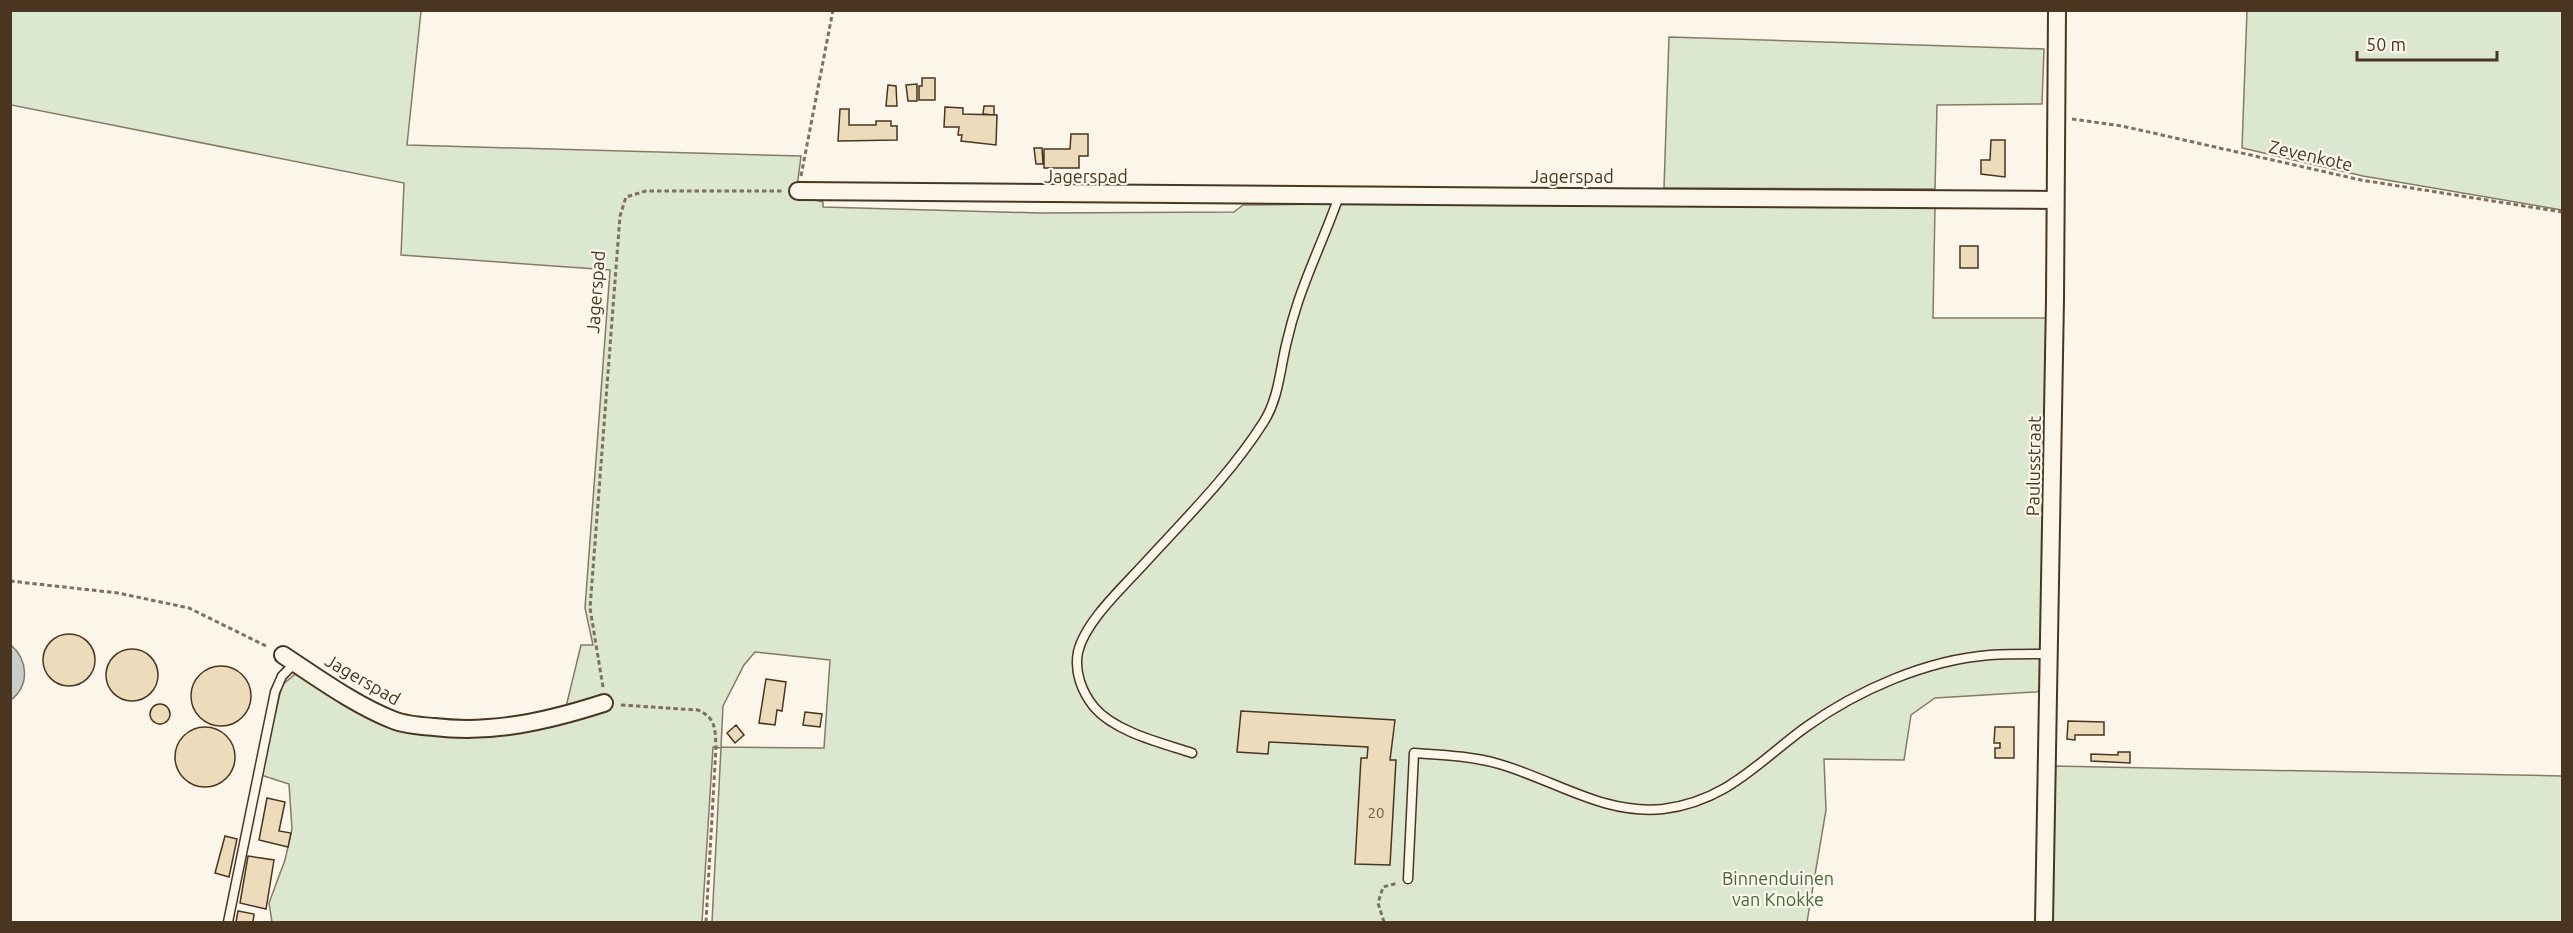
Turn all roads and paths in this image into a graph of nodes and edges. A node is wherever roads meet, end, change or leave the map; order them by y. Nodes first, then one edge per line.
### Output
1 (833, 10) edge
2 (2057, 10) edge
3 (2055, 118) junction
4 (798, 190) junction
5 (1339, 195) junction
6 (2055, 200) junction
7 (2562, 212) edge
8 (10, 581) edge
9 (2049, 654) junction
10 (289, 659) junction
11 (604, 703) junction
12 (1192, 753) dead end
13 (1408, 879) joint
14 (228, 922) edge
15 (706, 922) edge
16 (1384, 922) edge
17 (2044, 922) edge

1 - 4 path
2 - 3 street, Paulusstraat
3 - 6 street, Paulusstraat
3 - 7 path, Zevenkote
4 - 5 street, Jagerspad
4 - 11 path, Jagerspad
5 - 6 street, Jagerspad
5 - 12 lane
6 - 9 street, Paulusstraat
8 - 10 path
9 - 13 lane
9 - 17 street, Paulusstraat
10 - 11 street, Jagerspad
10 - 14 lane
11 - 15 path
13 - 16 path

